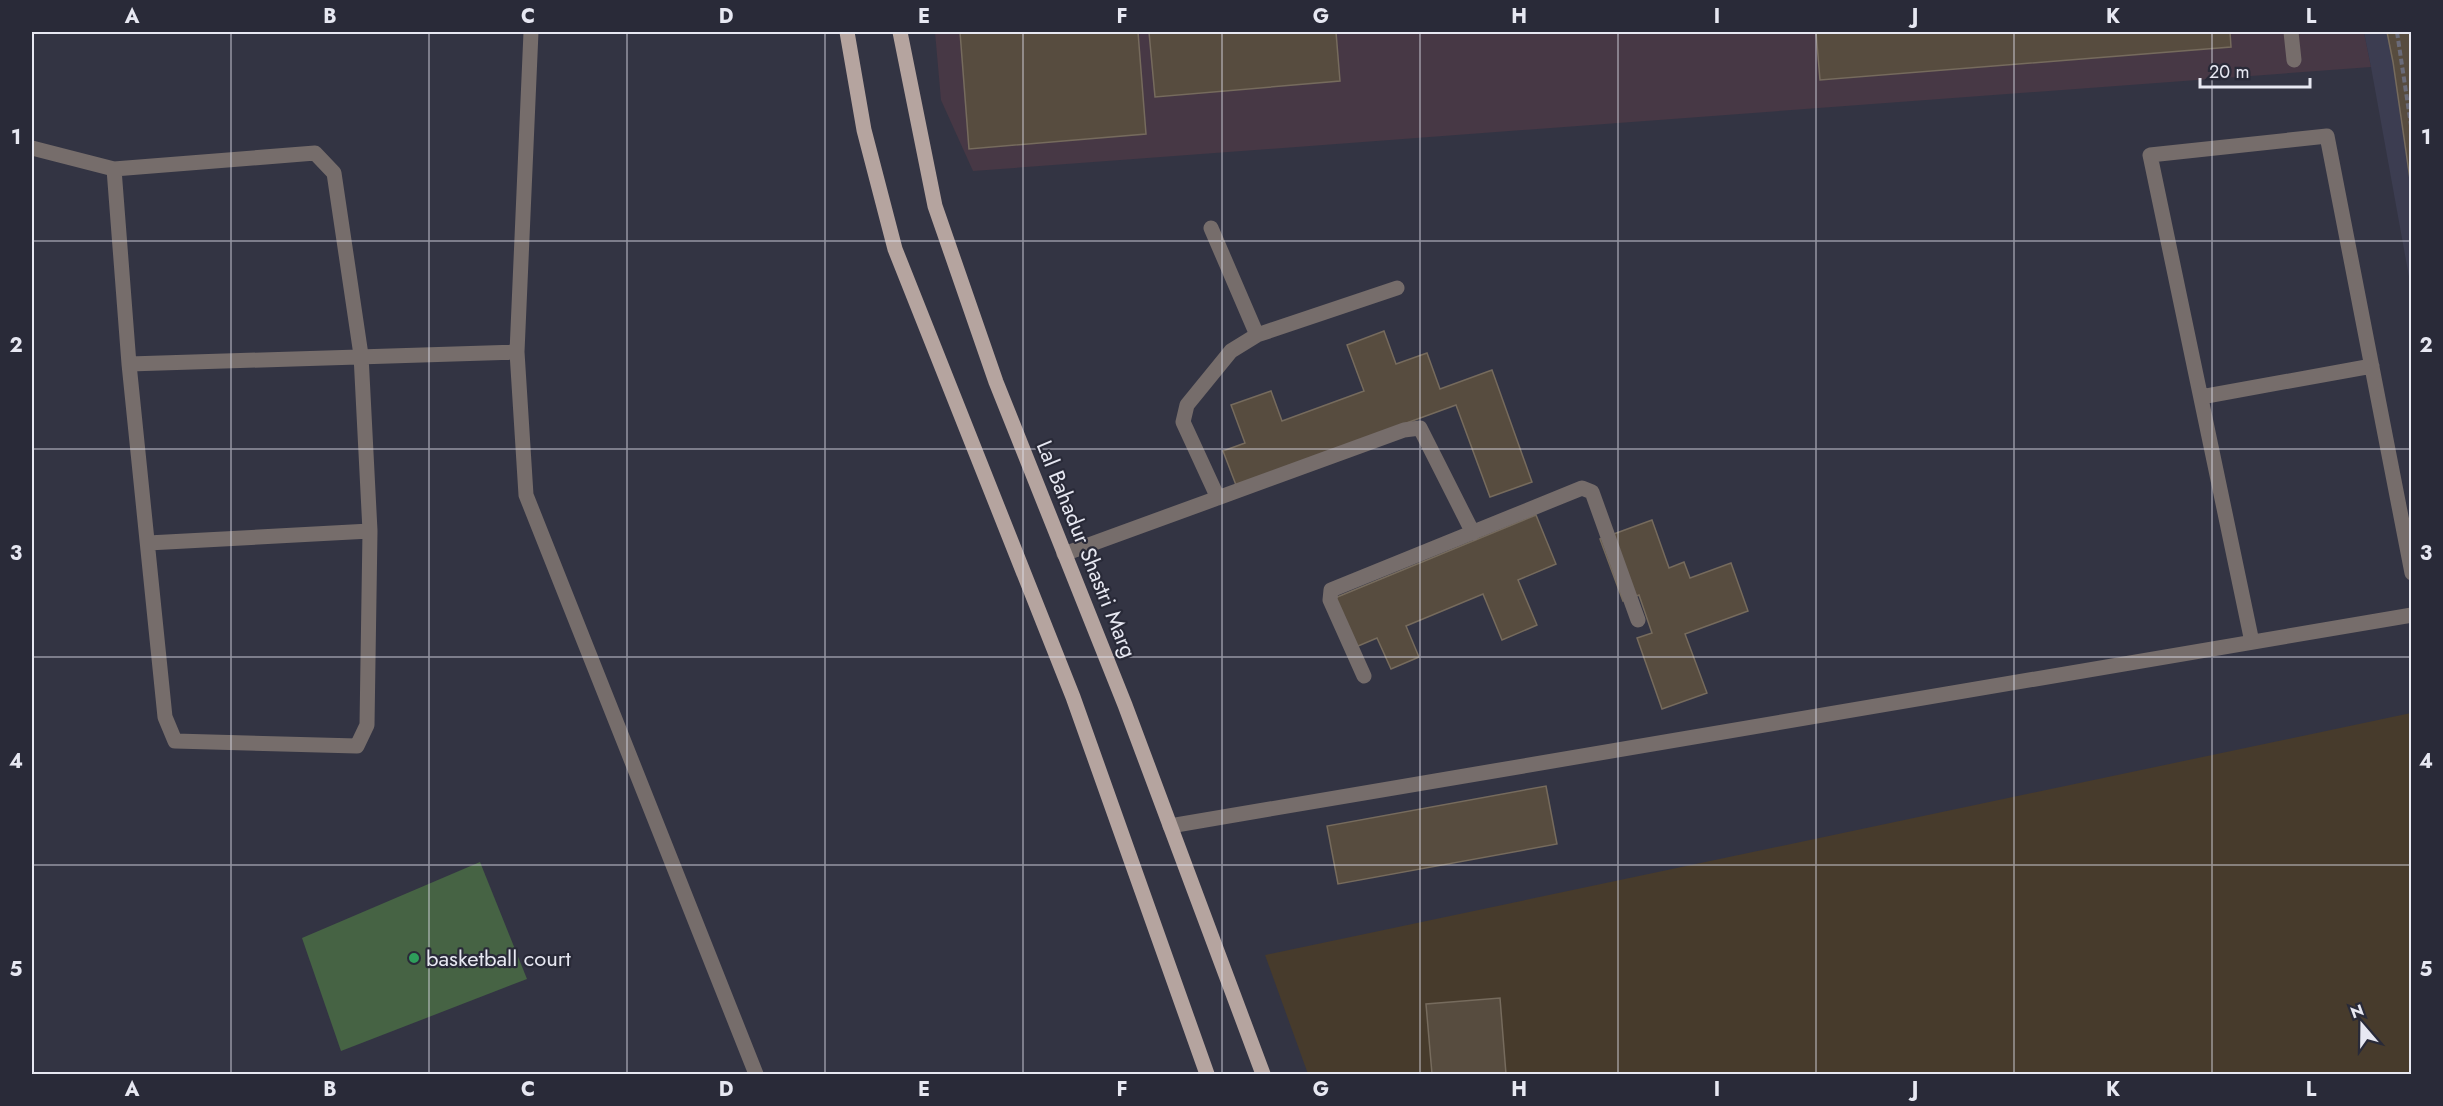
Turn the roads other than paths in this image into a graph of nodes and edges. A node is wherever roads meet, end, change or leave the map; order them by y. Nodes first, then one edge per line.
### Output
1 (531, 32) edge
2 (847, 32) edge
3 (900, 32) edge
4 (2291, 32) edge
5 (2294, 60) dead end
6 (32, 148) edge
7 (114, 169) junction
8 (1211, 228) dead end
9 (1398, 288) dead end
10 (1257, 335) junction
11 (517, 351) junction
12 (361, 356) junction
13 (129, 364) junction
14 (2372, 366) junction
15 (2201, 397) junction
16 (1218, 498) junction
17 (370, 531) junction
18 (1473, 533) junction
19 (148, 543) junction
20 (1064, 554) junction
21 (2412, 573) edge
22 (2412, 615) edge
23 (1638, 620) dead end
24 (2252, 642) junction
25 (1364, 676) dead end
26 (1170, 826) junction
27 (756, 1074) edge
28 (1207, 1074) edge
29 (1263, 1074) edge

1 - 11 street
2 - 28 main road
3 - 20 main road, Lal Bahadur Shastri Marg
4 - 5 street
6 - 7 street
7 - 12 street
7 - 13 street
8 - 10 street
9 - 10 street
10 - 16 street
11 - 12 street
11 - 27 street
12 - 13 street
12 - 17 street
13 - 19 street
14 - 15 street
14 - 15 street
14 - 21 street
15 - 24 street
16 - 18 street
16 - 20 street
17 - 19 street
17 - 19 street
18 - 23 street
18 - 25 street
20 - 26 main road, Lal Bahadur Shastri Marg
22 - 24 street
24 - 26 street
26 - 29 main road, Lal Bahadur Shastri Marg

